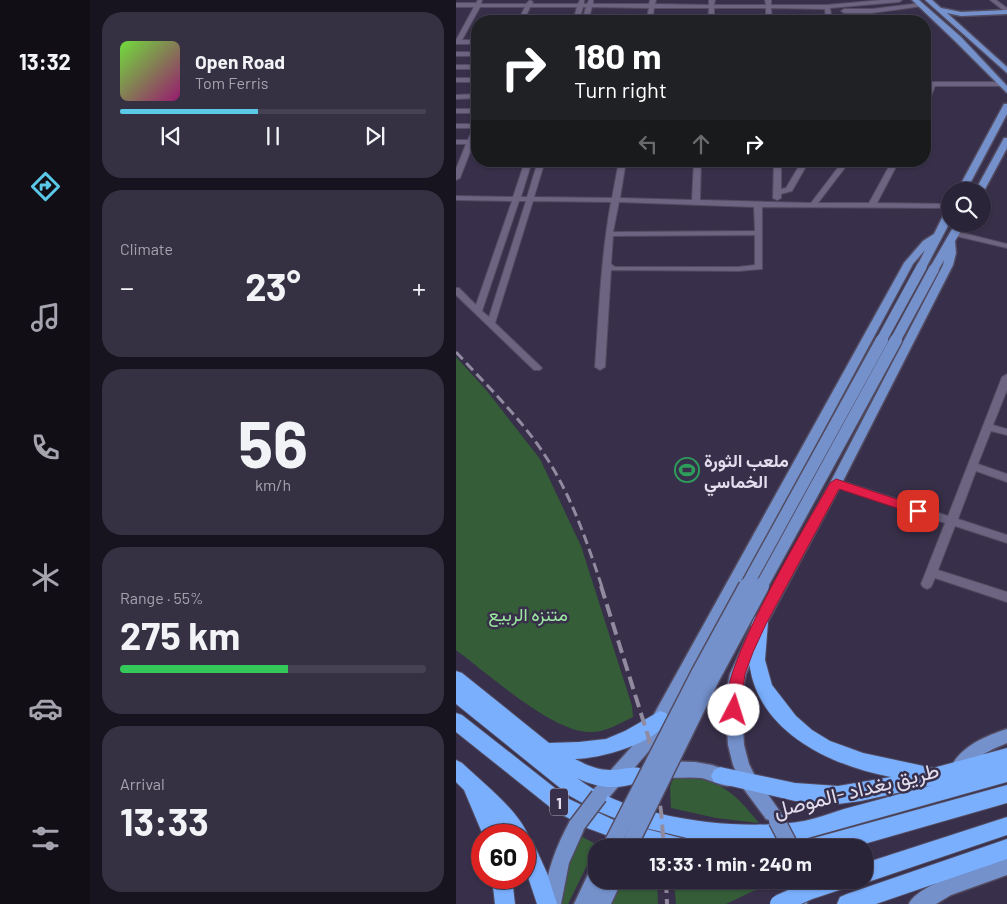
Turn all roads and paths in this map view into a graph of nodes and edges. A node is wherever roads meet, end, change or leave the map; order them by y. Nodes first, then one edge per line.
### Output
1 (899, 0) edge
2 (928, 0) edge
3 (993, 0) edge
4 (852, 2) edge
5 (479, 3) edge
6 (529, 3) edge
7 (582, 3) edge
8 (590, 3) edge
9 (652, 3) edge
10 (712, 3) edge
11 (768, 3) edge
12 (918, 3) edge
13 (456, 5) edge
14 (829, 7) junction
15 (938, 8) junction
16 (1007, 12) edge
17 (863, 14) junction
18 (472, 15) edge
19 (524, 15) edge
20 (578, 15) edge
21 (829, 15) edge
22 (931, 15) edge
23 (931, 15) edge
24 (471, 17) edge
25 (1007, 17) edge
26 (960, 27) junction
27 (972, 38) junction
28 (958, 40) junction
29 (457, 42) edge
30 (471, 42) edge
31 (456, 54) edge
32 (471, 54) edge
33 (456, 67) edge
34 (471, 67) edge
35 (1007, 71) edge
36 (456, 80) edge
37 (471, 80) edge
38 (931, 83) edge
39 (1004, 88) edge
40 (456, 96) edge
41 (471, 96) edge
42 (1007, 106) edge
43 (456, 111) edge
44 (471, 111) edge
45 (456, 126) edge
46 (471, 126) edge
47 (1007, 140) edge
48 (456, 142) edge
49 (470, 142) joint
50 (460, 159) edge
51 (979, 160) junction
52 (995, 164) junction
53 (527, 167) edge
54 (540, 167) edge
55 (622, 167) edge
56 (698, 167) edge
57 (778, 167) edge
58 (802, 167) edge
59 (842, 167) edge
60 (893, 167) edge
61 (456, 177) edge
62 (967, 182) edge
63 (984, 182) edge
64 (777, 194) junction
65 (456, 198) edge
66 (517, 198) junction
67 (531, 198) junction
68 (615, 200) junction
69 (696, 202) junction
70 (758, 204) junction
71 (778, 205) junction
72 (813, 205) junction
73 (872, 205) junction
74 (941, 206) edge
75 (941, 229) edge
76 (956, 232) edge
77 (759, 233) junction
78 (609, 234) junction
79 (937, 236) junction
80 (953, 237) junction
81 (1007, 246) edge
82 (606, 265) junction
83 (928, 268) junction
84 (456, 290) edge
85 (478, 311) junction
86 (491, 323) junction
87 (600, 367) dead end
88 (536, 368) dead end
89 (1007, 377) edge
90 (987, 427) junction
91 (1007, 432) edge
92 (972, 466) junction
93 (1007, 478) edge
94 (836, 483) junction
95 (951, 522) junction
96 (1007, 539) edge
97 (932, 572) junction
98 (927, 584) dead end
99 (1007, 597) edge
100 (760, 622) junction
101 (456, 678) edge
102 (456, 694) edge
103 (660, 719) junction
104 (456, 722) edge
105 (1007, 736) edge
106 (544, 751) junction
107 (1007, 756) edge
108 (957, 771) junction
109 (461, 773) edge
110 (1007, 773) edge
111 (636, 775) junction
112 (937, 775) junction
113 (720, 776) junction
114 (614, 779) junction
115 (749, 782) junction
116 (1007, 794) edge
117 (599, 796) junction
118 (775, 817) junction
119 (487, 824) edge
120 (509, 824) edge
121 (1007, 826) edge
122 (615, 839) edge
123 (632, 839) edge
124 (644, 839) edge
125 (786, 839) edge
126 (846, 839) edge
127 (1007, 849) edge
128 (1007, 866) edge
129 (873, 870) edge
130 (536, 871) edge
131 (554, 884) junction
132 (891, 888) junction
133 (503, 889) edge
134 (590, 889) edge
135 (608, 889) edge
136 (799, 889) edge
137 (814, 889) edge
138 (505, 904) edge
139 (547, 904) edge
140 (552, 904) edge
141 (583, 904) edge
142 (601, 904) edge
143 (779, 904) edge
144 (799, 904) edge
145 (847, 904) edge
146 (867, 904) edge
147 (918, 904) edge

1 - 4 street
2 - 15 main road
3 - 16 street
4 - 14 street
4 - 17 street
5 - 6 street
5 - 13 street
5 - 18 street
6 - 7 street
6 - 19 street
7 - 8 street
7 - 20 street
8 - 9 street
9 - 10 street
10 - 11 street
11 - 14 street
12 - 17 street
12 - 22 main road
14 - 17 street
14 - 21 street
15 - 16 main road
15 - 26 main road
23 - 28 main road
24 - 29 street
25 - 26 main road
26 - 27 main road
27 - 28 main road
27 - 35 main road
28 - 39 main road
29 - 30 street
31 - 32 street
33 - 34 street
36 - 37 street
38 - 39 street
40 - 41 street
42 - 51 main road
43 - 44 street
45 - 46 street
47 - 52 main road
48 - 49 street
49 - 50 street
50 - 61 street
51 - 52 main road
51 - 62 main road
52 - 63 main road
53 - 66 street
54 - 67 street
55 - 68 street
56 - 69 street
57 - 64 street
58 - 64 street
59 - 72 street
60 - 73 street
64 - 71 street
65 - 66 street
66 - 67 street
66 - 85 street
67 - 68 street
67 - 86 street
68 - 69 street
68 - 78 street
69 - 70 street
70 - 71 street
70 - 77 street
71 - 72 street
72 - 73 street
73 - 74 street
75 - 79 main road
76 - 80 main road
77 - 78 street
77 - 82 street
78 - 82 street
79 - 83 main road
79 - 103 main road
80 - 81 street
80 - 83 main road
80 - 94 main road
82 - 87 street
83 - 122 main road, bridge
83 - 123 main road, bridge
84 - 85 street
85 - 86 street
86 - 88 street
89 - 90 street
90 - 91 street
90 - 92 street
92 - 93 street
92 - 95 street
94 - 95 street
94 - 100 main road
95 - 96 street
95 - 97 street
97 - 98 street
97 - 99 street
100 - 112 highway
100 - 115 main road
101 - 106 highway
102 - 110 highway, طريق بغداد -الموصل / 1
103 - 106 highway
103 - 114 main road
104 - 124 highway, 1
105 - 108 main road
106 - 114 highway
107 - 108 highway
108 - 112 highway
109 - 119 highway
109 - 120 highway
111 - 113 main road
111 - 114 highway
111 - 117 main road
112 - 115 highway
113 - 115 highway
113 - 118 main road
114 - 117 main road
115 - 118 main road
116 - 126 highway
117 - 131 main road, bridge
118 - 125 main road, bridge
121 - 129 highway
127 - 132 highway
128 - 147 main road
130 - 139 highway
131 - 139 main road
131 - 140 main road
132 - 145 highway
132 - 146 highway
133 - 138 highway
134 - 141 main road
135 - 142 main road
136 - 144 main road
137 - 143 highway, bridge

